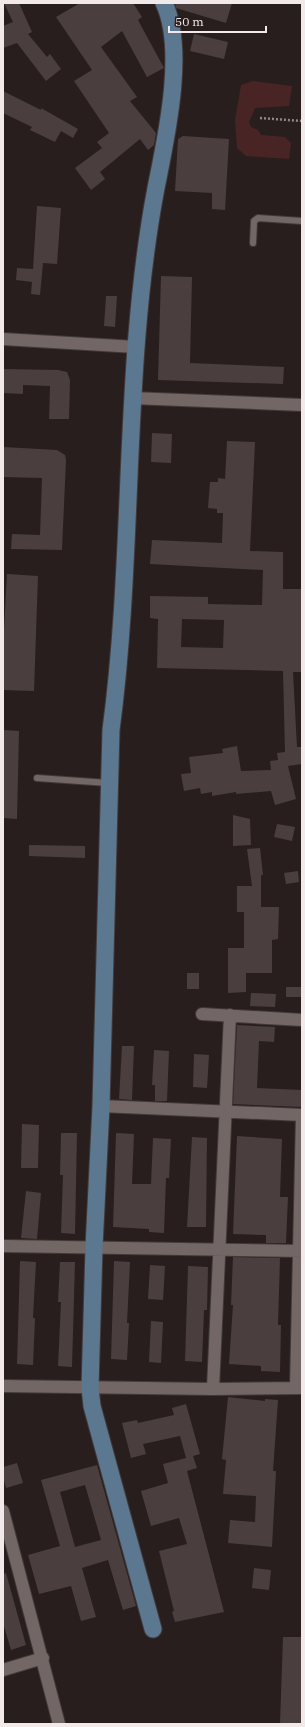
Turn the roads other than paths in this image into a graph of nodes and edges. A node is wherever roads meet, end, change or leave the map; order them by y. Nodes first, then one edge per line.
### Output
1 (164, 3) edge
2 (302, 220) edge
3 (253, 243) dead end
4 (3, 339) edge
5 (136, 347) junction
6 (132, 398) junction
7 (302, 405) edge
8 (38, 778) dead end
9 (110, 783) junction
10 (202, 1014) dead end
11 (230, 1016) junction
12 (302, 1020) edge
13 (101, 1106) junction
14 (224, 1112) junction
15 (302, 1115) edge
16 (3, 1246) edge
17 (94, 1247) junction
18 (218, 1249) junction
19 (301, 1251) edge
20 (3, 1386) edge
21 (90, 1388) junction
22 (299, 1388) edge
23 (212, 1389) junction
24 (3, 1511) edge
25 (153, 1629) dead end
26 (43, 1658) junction
27 (3, 1670) edge
28 (59, 1724) edge

1 - 5 street
2 - 3 lane
4 - 5 street
5 - 6 street
6 - 7 street
6 - 9 street
8 - 9 lane
9 - 13 street
10 - 11 street
11 - 12 street
11 - 14 street
13 - 14 street
13 - 17 street
14 - 15 street
14 - 18 street
15 - 19 street
16 - 17 street
17 - 18 street
17 - 21 street
18 - 19 street
18 - 23 street
19 - 22 street
20 - 21 street
21 - 23 street
21 - 25 street
22 - 23 street
24 - 26 street
26 - 27 street
26 - 28 street

